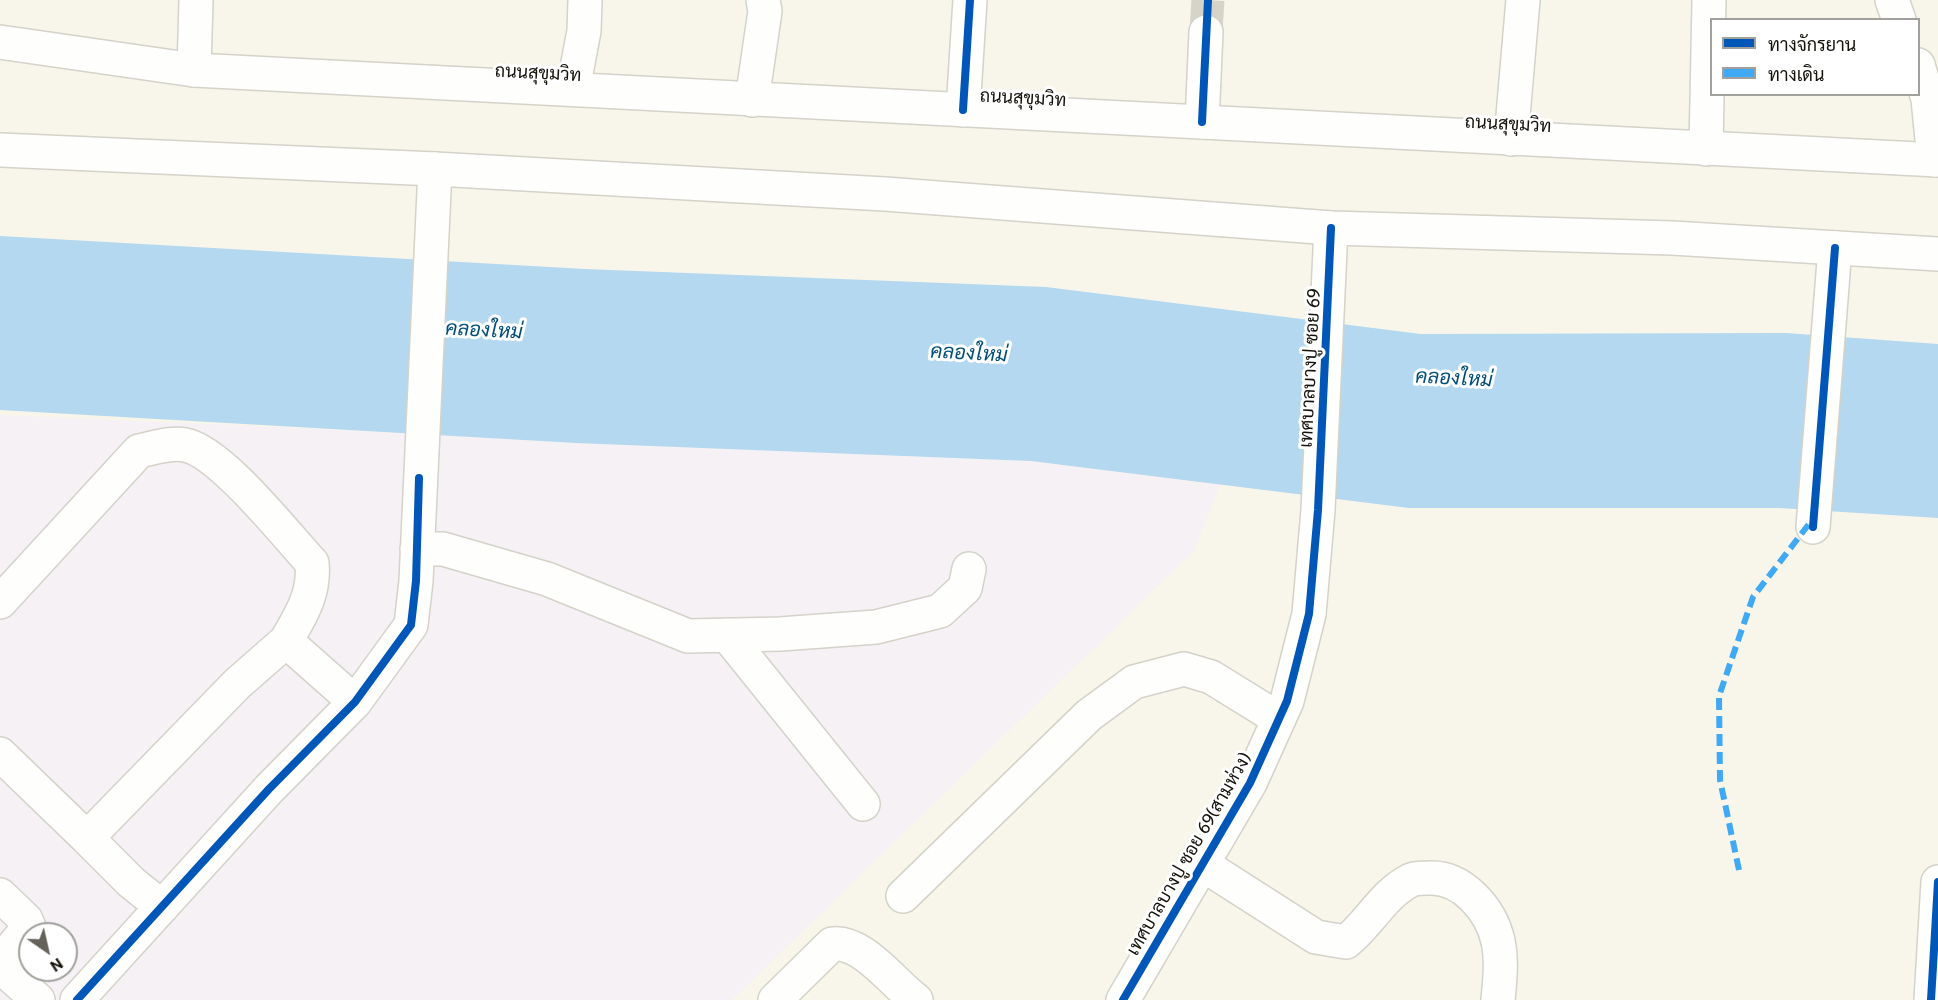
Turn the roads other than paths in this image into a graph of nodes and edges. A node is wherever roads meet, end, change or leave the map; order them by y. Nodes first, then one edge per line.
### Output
1 (196, 0) edge
2 (585, 0) edge
3 (763, 0) edge
4 (970, 0) edge
5 (1523, 0) edge
6 (1709, 0) edge
7 (1892, 0) edge
8 (1898, 18) edge
9 (1206, 32) tunnel mouth
10 (0, 42) edge
11 (194, 70) junction
12 (1920, 71) edge
13 (573, 89) junction
14 (752, 100) junction
15 (963, 110) junction
16 (1202, 122) junction
17 (1511, 140) junction
18 (1706, 149) junction
19 (0, 150) edge
20 (1936, 160) edge
21 (435, 169) junction
22 (1330, 228) junction
23 (1835, 248) junction
24 (1938, 254) edge
25 (1318, 510) joint
26 (1814, 522) dead end
27 (417, 549) junction
28 (969, 568) dead end
29 (0, 602) edge
30 (727, 635) junction
31 (286, 641) junction
32 (355, 702) junction
33 (1279, 720) junction
34 (0, 754) edge
35 (863, 804) dead end
36 (87, 838) junction
37 (1202, 864) junction
38 (1938, 882) edge
39 (0, 895) edge
40 (903, 896) dead end
41 (162, 907) junction
42 (0, 964) edge
43 (38, 1000) edge
44 (77, 1000) edge
45 (775, 1000) edge
46 (916, 1000) edge
47 (1123, 1000) edge
48 (1498, 1000) edge
49 (1931, 1000) edge

1 - 11 main road
2 - 13 main road
3 - 14 main road
4 - 15 main road
5 - 17 main road
6 - 18 main road
7 - 8 main road
9 - 16 main road
10 - 11 main road, ถนนสุขุมวิท
11 - 13 main road, ถนนสุขุมวิท
12 - 20 main road
13 - 14 main road, ถนนสุขุมวิท
14 - 15 main road, ถนนสุขุมวิท
15 - 16 main road, ถนนสุขุมวิท
16 - 17 main road, ถนนสุขุมวิท
17 - 18 main road, ถนนสุขุมวิท
18 - 20 main road, ถนนสุขุมวิท
19 - 21 main road
21 - 22 main road
21 - 27 main road
22 - 23 main road
22 - 25 main road, เทศบาลบางปู ซอย 69
23 - 24 main road
23 - 26 main road
25 - 33 main road, เทศบาลบางปู ซอย 69(สามห่วง)
27 - 30 main road
27 - 32 main road
28 - 30 main road
29 - 31 main road
30 - 35 main road
31 - 32 main road
31 - 36 main road
32 - 41 main road
33 - 37 main road, เทศบาลบางปู ซอย 69(สามห่วง)
33 - 40 main road
34 - 36 main road
36 - 41 main road
37 - 47 main road, เทศบาลบางปู ซอย 69(สามห่วง)
37 - 48 main road
38 - 49 main road
39 - 42 main road
41 - 44 main road
42 - 43 main road
45 - 46 main road

